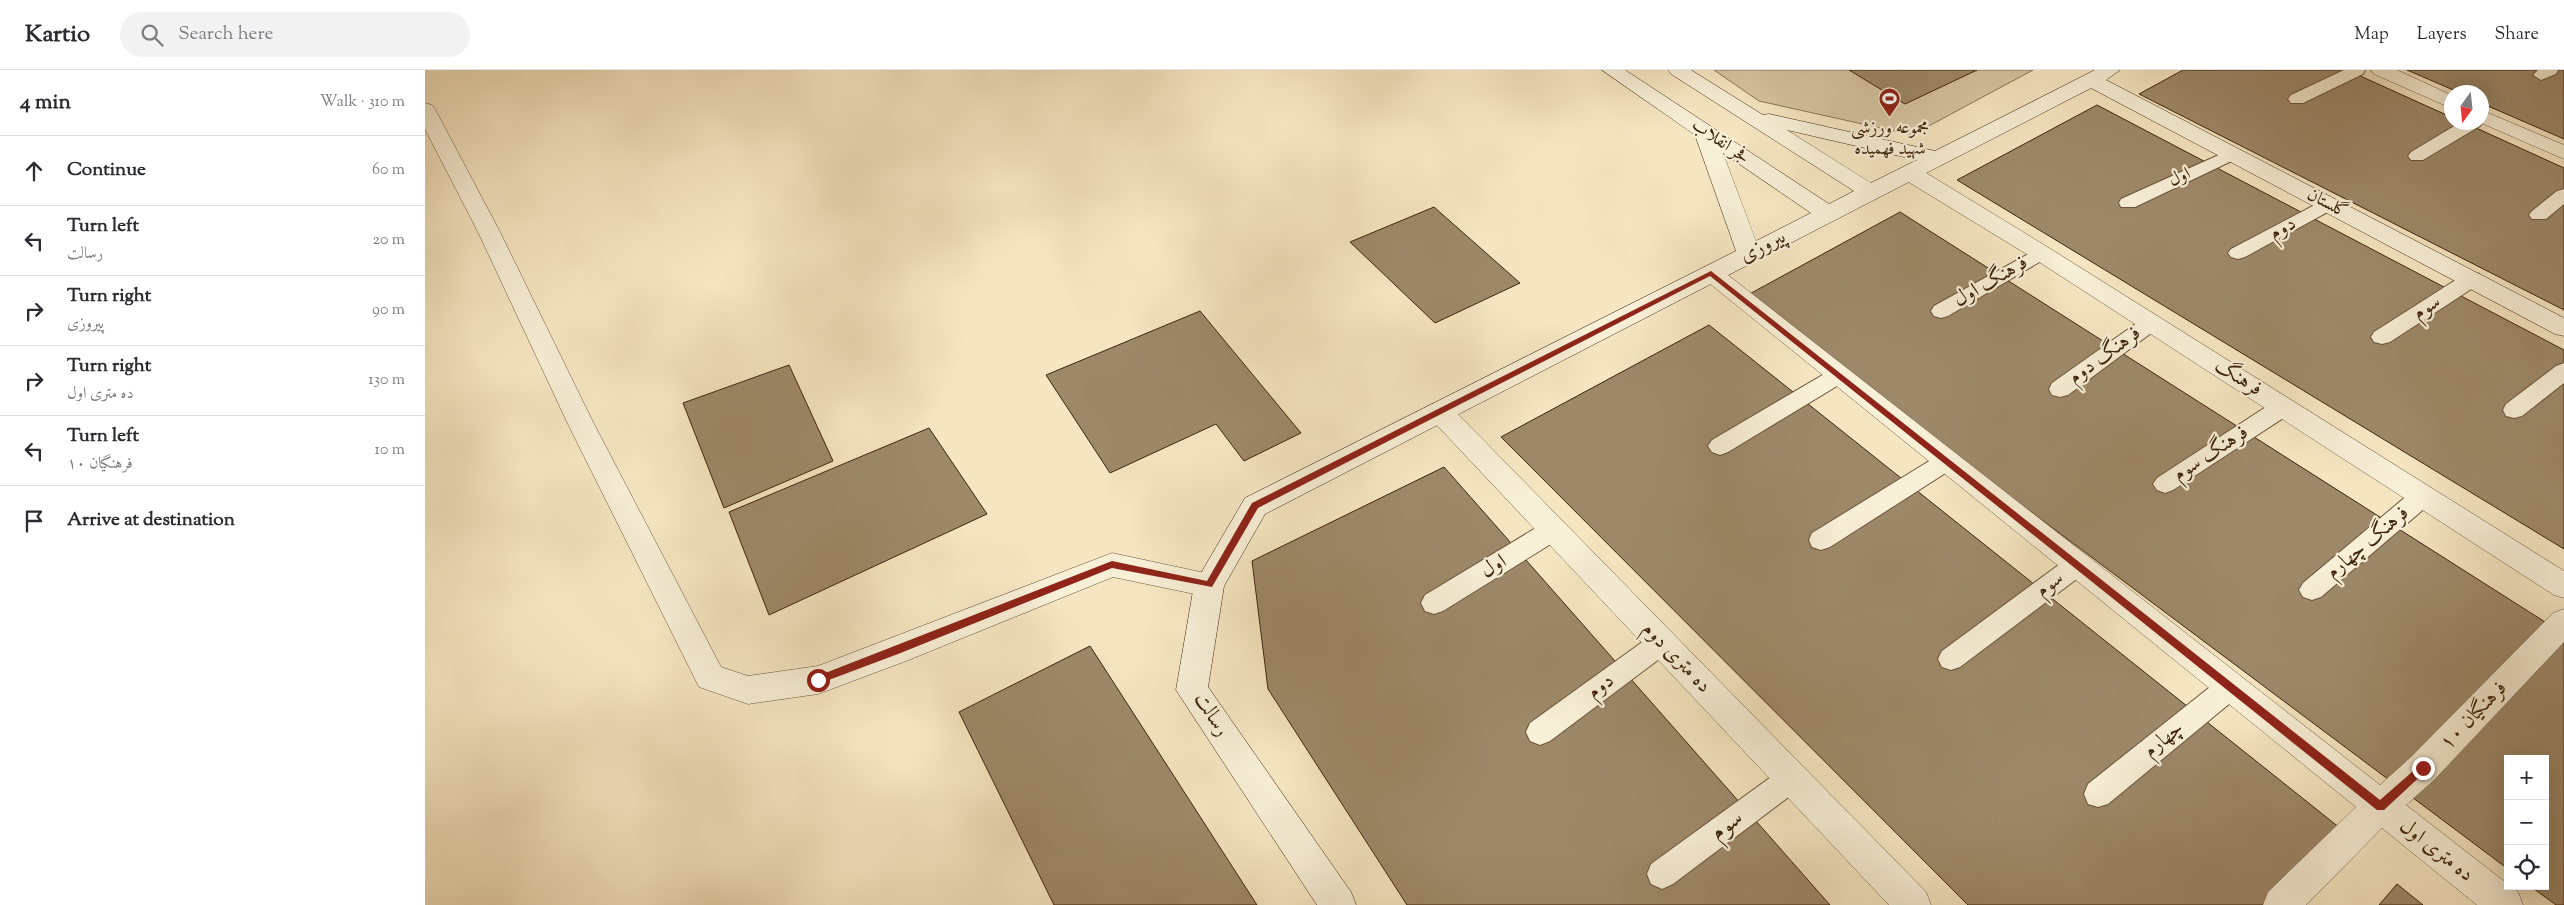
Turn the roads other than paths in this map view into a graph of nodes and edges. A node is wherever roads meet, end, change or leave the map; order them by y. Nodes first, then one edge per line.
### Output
1 (1612, 70) edge
2 (1678, 70) edge
3 (2357, 70) edge
4 (2381, 70) edge
5 (2101, 75) edge
6 (2297, 99) dead end
7 (2444, 99) edge
8 (425, 108) edge
9 (1750, 116) junction
10 (2489, 122) edge
11 (2460, 130) edge
12 (1703, 131) junction
13 (2564, 153) edge
14 (2232, 154) junction
15 (2417, 156) dead end
16 (1938, 158) junction
17 (1910, 172) junction
18 (1870, 192) junction
19 (2564, 195) edge
20 (2128, 203) dead end
21 (2328, 204) junction
22 (1828, 214) junction
23 (2539, 215) dead end
24 (2041, 253) junction
25 (2238, 253) dead end
26 (1749, 254) junction
27 (1711, 273) junction
28 (2472, 280) junction
29 (1941, 311) dead end
30 (2151, 323) junction
31 (2564, 328) edge
32 (2382, 337) dead end
33 (2564, 371) edge
34 (1839, 375) junction
35 (2060, 389) dead end
36 (2283, 407) junction
37 (2514, 410) dead end
38 (1440, 412) junction
39 (1720, 446) dead end
40 (1947, 461) junction
41 (2165, 484) dead end
42 (2423, 496) junction
43 (1255, 506) joint
44 (1553, 530) junction
45 (1821, 540) dead end
46 (2077, 565) junction
47 (1209, 585) junction
48 (2564, 586) edge
49 (2313, 590) dead end
50 (1434, 603) dead end
51 (2564, 622) edge
52 (1661, 643) junction
53 (1951, 659) dead end
54 (2231, 687) junction
55 (1540, 732) dead end
56 (1791, 778) junction
57 (2098, 794) dead end
58 (2380, 806) junction
59 (1662, 874) dead end
60 (1338, 905) edge
61 (1913, 905) edge
62 (2281, 905) edge
63 (2505, 905) edge

1 - 12 street, فجر انقلاب
2 - 9 street, فجر انقلاب
3 - 6 lane
4 - 7 street
5 - 14 street, گلستان
5 - 16 street, پیروزی
8 - 47 street
9 - 16 street
9 - 18 street, فجر انقلاب
10 - 13 street
11 - 15 lane
12 - 22 street, فجر انقلاب
12 - 26 street
14 - 20 lane, اول
14 - 21 street, گلستان
16 - 17 street, پیروزی
17 - 18 street, پیروزی
17 - 24 street, فرهنگ
18 - 22 street, پیروزی
19 - 23 lane
21 - 25 lane, دوم
21 - 28 street, گلستان
22 - 26 street, پیروزی
24 - 29 lane, فرهنگ اول
24 - 30 street, فرهنگ
26 - 27 street, پیروزی
27 - 34 street, ده متری اول
27 - 38 street, پیروزی
28 - 31 street, گلستان
28 - 32 lane, سوم
30 - 35 lane, فرهنگ دوم
30 - 36 street, فرهنگ
33 - 37 lane
34 - 39 lane
34 - 40 street, ده متری اول
36 - 41 lane, فرهنگ سوم
36 - 42 street, فرهنگ
38 - 43 street, پیروزی
38 - 44 street, ده متری دوم
40 - 45 lane
40 - 46 street, ده متری اول
42 - 48 street, فرهنگ
42 - 49 lane, فرهنگ چهارم
43 - 47 street, رسالت
44 - 50 lane, اول
44 - 52 street, ده متری دوم
46 - 53 lane, سوم
46 - 54 street, ده متری اول
47 - 60 street, رسالت
51 - 58 street, فرهنگیان ۱۰
52 - 55 lane, دوم
52 - 56 street, ده متری دوم
54 - 57 lane, چهارم
54 - 58 street, ده متری اول
56 - 59 lane, سوم
56 - 61 street, ده متری دوم
58 - 62 street, فرهنگیان ۱۰
58 - 63 street, ده متری اول

